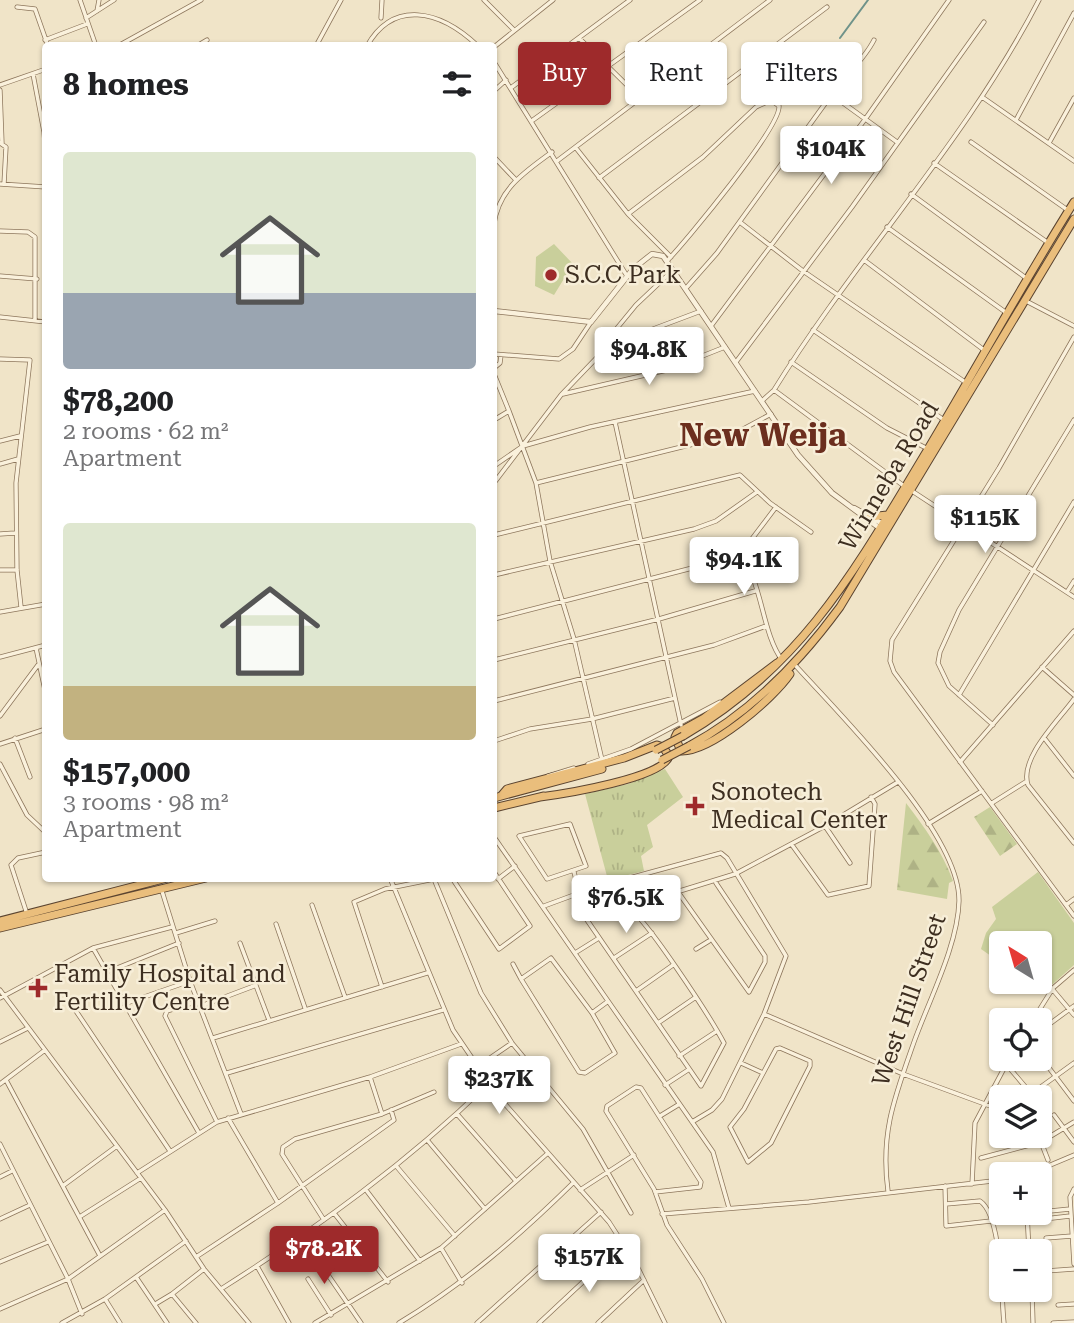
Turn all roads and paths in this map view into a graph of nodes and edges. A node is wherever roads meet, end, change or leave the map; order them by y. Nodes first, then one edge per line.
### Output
1 (80, 0) edge
2 (99, 0) edge
3 (114, 0) edge
4 (201, 0) edge
5 (341, 0) edge
6 (382, 0) edge
7 (484, 0) edge
8 (553, 0) edge
9 (630, 0) edge
10 (700, 0) edge
11 (770, 0) edge
12 (949, 0) edge
13 (1039, 0) edge
14 (17, 7) dead end
15 (827, 7) dead end
16 (390, 10) dead end
17 (97, 11) junction
18 (435, 12) dead end
19 (1074, 13) edge
20 (86, 18) junction
21 (381, 18) junction
22 (984, 22) dead end
23 (87, 24) junction
24 (513, 29) junction
25 (579, 38) junction
26 (45, 40) joint
27 (207, 40) dead end
28 (874, 40) dead end
29 (94, 42) edge
30 (125, 42) edge
31 (204, 42) edge
32 (318, 42) edge
33 (369, 42) edge
34 (473, 42) edge
35 (583, 42) edge
36 (714, 42) edge
37 (497, 44) edge
38 (862, 58) edge
39 (611, 65) edge
40 (497, 66) edge
41 (611, 70) edge
42 (42, 71) edge
43 (33, 74) junction
44 (506, 80) junction
45 (625, 83) edge
46 (0, 87) edge
47 (512, 87) junction
48 (497, 88) edge
49 (982, 97) junction
50 (1074, 98) edge
51 (554, 105) edge
52 (631, 105) edge
53 (824, 105) edge
54 (848, 105) edge
55 (866, 118) junction
56 (533, 120) junction
57 (1016, 120) junction
58 (42, 131) edge
59 (897, 142) junction
60 (971, 142) dead end
61 (1, 143) edge
62 (1049, 143) junction
63 (576, 148) junction
64 (552, 152) junction
65 (497, 160) edge
66 (557, 161) junction
67 (1074, 161) edge
68 (934, 163) junction
69 (599, 178) junction
70 (516, 179) junction
71 (2, 184) edge
72 (42, 187) edge
73 (911, 194) junction
74 (1074, 202) edge
75 (497, 208) edge
76 (1069, 211) junction
77 (628, 214) junction
78 (1074, 219) edge
79 (740, 222) junction
80 (887, 227) junction
81 (0, 231) edge
82 (1049, 243) junction
83 (771, 247) junction
84 (669, 259) junction
85 (864, 260) junction
86 (673, 270) junction
87 (803, 271) junction
88 (0, 276) edge
89 (627, 276) junction
90 (37, 279) junction
91 (1028, 279) junction
92 (687, 287) junction
93 (838, 294) junction
94 (1026, 301) junction
95 (702, 310) junction
96 (497, 311) edge
97 (1008, 314) junction
98 (0, 317) edge
99 (35, 320) junction
100 (42, 321) edge
101 (591, 322) junction
102 (711, 326) junction
103 (1074, 326) edge
104 (813, 330) junction
105 (1074, 337) edge
106 (608, 345) junction
107 (725, 347) junction
108 (986, 351) junction
109 (497, 354) edge
110 (501, 355) junction
111 (0, 359) edge
112 (736, 362) junction
113 (791, 362) junction
114 (497, 366) edge
115 (497, 381) edge
116 (967, 384) junction
117 (774, 390) junction
118 (757, 391) junction
119 (561, 395) junction
120 (763, 400) junction
121 (509, 411) junction
122 (772, 414) junction
123 (497, 418) edge
124 (945, 421) junction
125 (1074, 421) edge
126 (615, 422) junction
127 (20, 436) junction
128 (0, 441) edge
129 (523, 446) junction
130 (931, 451) junction
131 (18, 459) junction
132 (626, 461) junction
133 (0, 464) edge
134 (497, 464) edge
135 (497, 479) edge
136 (536, 483) junction
137 (908, 489) junction
138 (757, 492) junction
139 (634, 500) junction
140 (1074, 502) edge
141 (776, 507) junction
142 (887, 515) junction
143 (869, 519) junction
144 (545, 522) junction
145 (961, 524) junction
146 (885, 528) junction
147 (811, 532) dead end
148 (16, 533) junction
149 (0, 534) edge
150 (497, 534) edge
151 (874, 537) junction
152 (642, 541) junction
153 (997, 548) junction
154 (739, 556) junction
155 (550, 561) junction
156 (0, 570) edge
157 (17, 570) junction
158 (1032, 571) junction
159 (497, 574) edge
160 (855, 577) junction
161 (650, 579) junction
162 (1074, 582) edge
163 (755, 591) junction
164 (1068, 592) junction
165 (1074, 597) edge
166 (563, 602) junction
167 (42, 604) edge
168 (21, 607) junction
169 (0, 612) edge
170 (497, 618) edge
171 (659, 620) junction
172 (766, 626) junction
173 (1074, 631) edge
174 (573, 639) junction
175 (42, 646) edge
176 (36, 648) junction
177 (0, 657) edge
178 (667, 657) junction
179 (497, 659) edge
180 (783, 662) junction
181 (38, 665) junction
182 (794, 666) junction
183 (1042, 667) junction
184 (762, 674) junction
185 (582, 678) junction
186 (42, 680) edge
187 (958, 695) junction
188 (1074, 697) edge
189 (675, 698) junction
190 (497, 700) edge
191 (0, 716) edge
192 (592, 719) junction
193 (681, 725) junction
194 (993, 725) junction
195 (42, 730) edge
196 (15, 738) junction
197 (1045, 738) junction
198 (497, 740) edge
199 (0, 744) edge
200 (602, 760) junction
201 (960, 762) junction
202 (0, 764) edge
203 (1074, 776) edge
204 (30, 777) dead end
205 (544, 779) junction
206 (1027, 781) junction
207 (898, 782) junction
208 (982, 791) junction
209 (497, 797) edge
210 (540, 797) junction
211 (871, 797) junction
212 (992, 803) junction
213 (497, 807) edge
214 (928, 824) junction
215 (825, 826) junction
216 (42, 829) edge
217 (497, 841) edge
218 (1074, 843) edge
219 (792, 845) junction
220 (42, 853) edge
221 (850, 863) dead end
222 (514, 866) junction
223 (574, 872) junction
224 (735, 874) junction
225 (646, 875) junction
226 (498, 878) joint
227 (145, 882) edge
228 (189, 882) edge
229 (391, 882) edge
230 (420, 882) edge
231 (435, 882) edge
232 (455, 882) edge
233 (716, 883) junction
234 (161, 888) junction
235 (393, 888) junction
236 (579, 892) junction
237 (678, 892) junction
238 (1074, 899) edge
239 (312, 905) dead end
240 (1066, 905) junction
241 (544, 906) junction
242 (27, 914) junction
243 (1074, 916) edge
244 (0, 920) edge
245 (215, 921) dead end
246 (276, 924) dead end
247 (172, 928) junction
248 (0, 929) edge
249 (176, 933) junction
250 (652, 933) junction
251 (599, 937) junction
252 (710, 940) junction
253 (179, 943) junction
254 (240, 943) dead end
255 (93, 948) junction
256 (696, 949) dead end
257 (575, 953) junction
258 (614, 958) junction
259 (513, 964) dead end
260 (673, 965) junction
261 (1074, 970) edge
262 (107, 972) junction
263 (427, 973) junction
264 (521, 979) junction
265 (190, 981) junction
266 (255, 985) junction
267 (382, 987) junction
268 (1053, 989) junction
269 (0, 990) edge
270 (636, 990) junction
271 (2, 997) edge
272 (345, 997) junction
273 (696, 997) junction
274 (198, 1001) junction
275 (608, 1002) junction
276 (124, 1004) junction
277 (201, 1006) junction
278 (305, 1007) junction
279 (1041, 1008) edge
280 (1072, 1008) edge
281 (443, 1010) junction
282 (76, 1011) dead end
283 (592, 1013) junction
284 (764, 1014) junction
285 (1074, 1015) edge
286 (269, 1020) junction
287 (1052, 1022) edge
288 (658, 1023) junction
289 (28, 1028) junction
290 (717, 1031) junction
291 (213, 1038) junction
292 (0, 1042) edge
293 (512, 1043) junction
294 (462, 1044) junction
295 (44, 1050) junction
296 (679, 1056) junction
297 (741, 1063) junction
298 (1074, 1063) edge
299 (477, 1067) junction
300 (688, 1070) junction
301 (1002, 1071) edge
302 (1011, 1071) edge
303 (1051, 1071) edge
304 (227, 1073) junction
305 (762, 1073) junction
306 (903, 1074) junction
307 (370, 1077) junction
308 (1056, 1077) junction
309 (6, 1080) junction
310 (0, 1084) edge
311 (488, 1084) junction
312 (666, 1085) junction
313 (1022, 1085) edge
314 (1045, 1085) edge
315 (434, 1092) dead end
316 (1074, 1101) edge
317 (678, 1104) junction
318 (984, 1104) junction
319 (989, 1105) edge
320 (391, 1110) junction
321 (241, 1114) junction
322 (383, 1114) junction
323 (457, 1114) junction
324 (1054, 1115) dead end
325 (660, 1116) junction
326 (228, 1118) junction
327 (216, 1122) junction
328 (692, 1122) junction
329 (1074, 1122) edge
330 (1063, 1130) junction
331 (199, 1133) junction
332 (1052, 1136) edge
333 (428, 1141) junction
334 (1074, 1142) edge
335 (0, 1144) edge
336 (117, 1146) junction
337 (1019, 1148) edge
338 (1041, 1148) edge
339 (170, 1151) junction
340 (548, 1153) junction
341 (634, 1155) junction
342 (1074, 1155) edge
343 (981, 1158) dead end
344 (1048, 1160) dead end
345 (1052, 1164) edge
346 (397, 1167) junction
347 (12, 1171) junction
348 (137, 1173) junction
349 (607, 1174) junction
350 (0, 1177) edge
351 (141, 1178) junction
352 (516, 1181) junction
353 (573, 1182) junction
354 (989, 1182) edge
355 (972, 1184) junction
356 (64, 1185) junction
357 (302, 1186) junction
358 (945, 1186) junction
359 (1074, 1189) edge
360 (580, 1190) junction
361 (366, 1191) junction
362 (888, 1191) junction
363 (655, 1192) junction
364 (278, 1203) junction
365 (946, 1203) junction
366 (30, 1205) junction
367 (729, 1208) junction
368 (1070, 1209) junction
369 (165, 1210) junction
370 (486, 1210) junction
371 (1052, 1211) edge
372 (601, 1212) junction
373 (334, 1213) junction
374 (631, 1213) dead end
375 (662, 1214) junction
376 (989, 1215) edge
377 (80, 1216) junction
378 (1070, 1216) junction
379 (1052, 1218) edge
380 (0, 1219) edge
381 (324, 1220) junction
382 (989, 1221) edge
383 (992, 1225) edge
384 (455, 1236) junction
385 (1072, 1236) junction
386 (302, 1237) junction
387 (1046, 1238) dead end
388 (186, 1241) junction
389 (48, 1242) junction
390 (441, 1248) junction
391 (626, 1249) junction
392 (99, 1254) junction
393 (196, 1257) junction
394 (0, 1262) edge
395 (421, 1262) junction
396 (257, 1266) junction
397 (1074, 1266) edge
398 (204, 1269) junction
399 (1052, 1270) edge
400 (136, 1277) junction
401 (68, 1279) junction
402 (308, 1279) dead end
403 (644, 1280) junction
404 (388, 1282) junction
405 (461, 1283) junction
406 (221, 1289) junction
407 (172, 1294) junction
408 (105, 1300) junction
409 (1032, 1302) edge
410 (157, 1303) junction
411 (349, 1303) junction
412 (1074, 1304) edge
413 (1058, 1306) dead end
414 (0, 1309) edge
415 (82, 1314) junction
416 (331, 1315) junction
417 (1074, 1322) edge
418 (62, 1323) edge
419 (120, 1323) edge
420 (167, 1323) edge
421 (196, 1323) edge
422 (249, 1323) edge
423 (289, 1323) edge
424 (315, 1323) edge
425 (361, 1323) edge
426 (399, 1323) edge
427 (477, 1323) edge
428 (539, 1323) edge
429 (597, 1323) edge
430 (664, 1323) edge
431 (724, 1323) edge
432 (1004, 1323) edge
433 (1033, 1323) edge
434 (1053, 1323) edge

1 - 20 street
2 - 17 street
3 - 17 street
4 - 30 street
5 - 32 street
6 - 21 street
7 - 24 street
8 - 24 street
9 - 25 street
10 - 39 street
11 - 36 street
12 - 55 street
13 - 49 street
14 - 26 street
15 - 69 street
16 - 21 street
17 - 20 street
18 - 34 street
19 - 57 street
20 - 23 street
21 - 33 street
22 - 59 street
23 - 26 street
23 - 29 street
24 - 37 street
25 - 35 street
25 - 47 street
27 - 31 street
28 - 38 street
40 - 44 street
41 - 45 street
42 - 43 street
43 - 46 street
43 - 58 street
44 - 47 street
44 - 48 street
46 - 61 street
47 - 56 street
49 - 57 street
49 - 68 street
50 - 62 street
51 - 56 street
52 - 63 street
53 - 79 street
54 - 55 street
55 - 59 street
55 - 83 street
56 - 64 street
57 - 62 street
59 - 87 street
60 - 76 street
61 - 71 street
62 - 67 street
63 - 66 street
63 - 69 street
64 - 66 street
64 - 70 street
65 - 70 street
66 - 89 street
68 - 73 street
68 - 82 street
69 - 77 street
70 - 75 street
71 - 72 street
73 - 80 street
73 - 91 street
74 - 76 highway, Winneba Road
76 - 82 highway, Winneba Road
77 - 84 street
77 - 84 street
78 - 94 highway, Winneba Road
79 - 83 street
79 - 92 street
80 - 85 street
80 - 97 street
81 - 90 street
82 - 91 highway, Winneba Road
83 - 87 street
83 - 102 street
84 - 86 street
84 - 89 street
85 - 93 street
85 - 108 street
86 - 92 street
86 - 106 street
87 - 93 street
87 - 112 street
88 - 90 street
89 - 101 street
90 - 99 street
91 - 97 highway, Winneba Road
92 - 95 street
93 - 104 street
93 - 116 street
94 - 103 street
94 - 130 highway, Winneba Road
95 - 102 street
95 - 106 street
96 - 101 street
97 - 108 highway, Winneba Road
98 - 99 street
99 - 100 street
101 - 110 street
102 - 107 street
104 - 113 street
104 - 124 street
105 - 145 street
106 - 119 street
107 - 112 street
107 - 119 street
108 - 116 highway, Winneba Road
109 - 110 street
110 - 114 street
111 - 127 street
112 - 118 street
113 - 117 street
113 - 130 street
115 - 121 street
116 - 124 highway, Winneba Road
117 - 120 street
117 - 137 street
118 - 120 street
118 - 126 street
119 - 129 street
120 - 122 street
121 - 123 street
121 - 129 street
122 - 132 street
122 - 143 street
124 - 130 highway, Winneba Road
125 - 153 street
126 - 129 street
126 - 132 street
127 - 128 street
127 - 131 street
129 - 134 street
129 - 135 street
129 - 136 street
130 - 137 highway, Winneba Road
131 - 133 street
131 - 148 street
132 - 136 street
132 - 139 street
136 - 144 street
137 - 142 highway, Winneba Road
137 - 145 street
137 - 146 highway, Winneba Road
138 - 139 street
138 - 141 street
138 - 152 street
139 - 144 street
139 - 152 street
140 - 158 street
141 - 147 street
141 - 154 street
142 - 143 highway
142 - 146 highway, Winneba Road
143 - 146 street
143 - 151 highway
144 - 150 street
144 - 155 street
145 - 153 street
145 - 201 street
146 - 151 highway, Winneba Road
146 - 160 highway, Winneba Road
148 - 149 street
148 - 157 street
151 - 160 highway, Winneba Road
152 - 155 street
152 - 161 street
153 - 158 street
153 - 187 street
154 - 161 street
154 - 163 street
155 - 159 street
155 - 166 street
156 - 157 street
157 - 168 street
158 - 164 street
158 - 187 street
160 - 180 highway, Winneba Road
160 - 182 highway, Winneba Road
161 - 166 street
161 - 171 street
162 - 164 street
163 - 171 street
163 - 172 street
164 - 165 street
166 - 170 street
166 - 174 street
167 - 168 street
168 - 169 street
171 - 174 street
171 - 178 street
172 - 178 street
172 - 180 street
173 - 183 street
174 - 179 street
174 - 185 street
175 - 176 street
176 - 177 street
176 - 181 street
178 - 185 street
178 - 189 street
180 - 184 highway
180 - 209 highway, Winneba Road, bridge
181 - 186 street
181 - 191 street
182 - 184 highway
182 - 207 street, West Hill Street
182 - 210 highway, Winneba Road, bridge
183 - 188 street
183 - 194 street
184 - 193 street
185 - 190 street
185 - 192 street
187 - 194 street
188 - 197 street
189 - 192 street
189 - 193 street
192 - 198 street
192 - 200 street
193 - 200 street
194 - 201 street
195 - 196 street
196 - 199 street
196 - 204 street
197 - 203 street
197 - 206 street
200 - 205 street
201 - 208 street
202 - 216 street
205 - 209 highway
205 - 210 highway
206 - 212 street
206 - 218 street
207 - 211 street
207 - 214 street, West Hill Street
208 - 212 street
208 - 214 street
210 - 213 highway, Winneba Road
211 - 215 street
211 - 219 street
212 - 240 street
214 - 306 street, West Hill Street
215 - 219 street
215 - 221 street
217 - 222 street
219 - 224 street
220 - 242 street
222 - 226 street
222 - 241 street
223 - 223 street
223 - 236 street
224 - 225 street
224 - 233 street
224 - 284 street
225 - 236 street
225 - 237 street
226 - 232 street
227 - 242 highway
228 - 234 highway
229 - 235 street
230 - 235 street
231 - 293 street
233 - 237 street
233 - 252 street
234 - 247 street
234 - 248 highway
235 - 263 street
235 - 267 street
236 - 241 street
237 - 252 street
238 - 240 street
239 - 272 street
240 - 243 street
241 - 257 street
242 - 244 highway
245 - 249 street
246 - 278 street
247 - 249 street
247 - 255 street
249 - 253 street
250 - 251 street
250 - 258 street
250 - 260 street
251 - 257 street
251 - 258 street
252 - 256 street
253 - 262 street
253 - 265 street
254 - 266 street
255 - 262 street
255 - 271 street
257 - 275 street
258 - 270 street
259 - 264 street
260 - 270 street
260 - 273 street
261 - 268 street
262 - 276 street
263 - 267 street
263 - 281 street
264 - 283 street
264 - 283 street
265 - 274 street
265 - 276 street
266 - 277 street
266 - 286 street
267 - 272 street
268 - 279 street
268 - 280 street
269 - 271 street
270 - 288 street
271 - 289 street
272 - 278 street
273 - 288 street
273 - 290 street
274 - 277 street
274 - 327 street
275 - 283 street
275 - 312 street
276 - 331 street
277 - 291 street
278 - 286 street
280 - 285 street
280 - 287 street
281 - 294 street
281 - 304 street
282 - 339 street
284 - 297 street
284 - 306 street
286 - 291 street
288 - 296 street
289 - 292 street
289 - 295 street
290 - 296 street
290 - 300 street
291 - 304 street
293 - 299 street
293 - 349 street
294 - 299 street
294 - 307 street
295 - 309 street
295 - 336 street
296 - 300 street
297 - 305 street
297 - 328 street
298 - 308 street
299 - 311 street
300 - 312 street
301 - 318 street
302 - 313 street
303 - 308 street
304 - 321 street
305 - 305 street
306 - 318 street
306 - 362 street, West Hill Street
307 - 321 street
307 - 322 street
308 - 314 street
308 - 316 street
309 - 310 street
309 - 356 street
311 - 323 street
311 - 340 street
312 - 317 street
315 - 320 street
317 - 325 street
317 - 328 street
318 - 319 street
318 - 355 street
320 - 322 street
320 - 357 street
321 - 326 street
322 - 357 street
323 - 333 street
323 - 352 street
324 - 330 street
325 - 341 street
325 - 363 street
326 - 327 street
326 - 364 street
327 - 331 street
328 - 367 street
329 - 330 street
330 - 332 street
330 - 334 street
331 - 339 street
333 - 346 street
333 - 370 street
335 - 347 street
336 - 348 street
336 - 356 street
337 - 343 street
338 - 344 street
339 - 348 street
340 - 352 street
340 - 353 street
341 - 349 street
341 - 363 street
342 - 345 street
346 - 361 street
346 - 384 street
347 - 350 street
347 - 366 street
348 - 351 street
349 - 360 street
349 - 374 street
351 - 369 street
351 - 377 street
352 - 370 street
353 - 360 street
353 - 405 street
354 - 355 street
355 - 358 street
356 - 377 street
357 - 364 street
357 - 381 street
358 - 362 street
358 - 365 street
359 - 368 street
360 - 372 street
361 - 373 street
361 - 395 street
362 - 367 street
363 - 375 street
364 - 393 street
365 - 376 street
365 - 382 street
366 - 380 street
366 - 389 street
367 - 375 street
368 - 371 street
368 - 378 street
369 - 388 street
369 - 392 street
370 - 384 street
372 - 391 street
372 - 427 street
373 - 381 street
373 - 404 street
375 - 431 street
377 - 392 street
378 - 379 street
378 - 385 street
381 - 386 street
383 - 432 street
384 - 390 street
385 - 387 street
385 - 397 street
386 - 396 street
386 - 411 street
388 - 393 street
388 - 400 street
389 - 394 street
389 - 401 street
390 - 395 street
390 - 405 street
391 - 403 street
391 - 428 street
392 - 401 street
393 - 398 street
395 - 404 street
396 - 406 street
396 - 423 street
397 - 399 street
398 - 406 street
398 - 407 street
400 - 408 street
400 - 410 street
401 - 414 street
401 - 415 street
402 - 416 street
403 - 429 street
403 - 430 street
404 - 411 street
405 - 426 street
406 - 422 street
407 - 410 street
407 - 421 street
408 - 415 street
408 - 419 street
409 - 433 street
410 - 420 street
411 - 416 street
411 - 425 street
412 - 413 street
415 - 418 street
416 - 424 street
417 - 434 street

